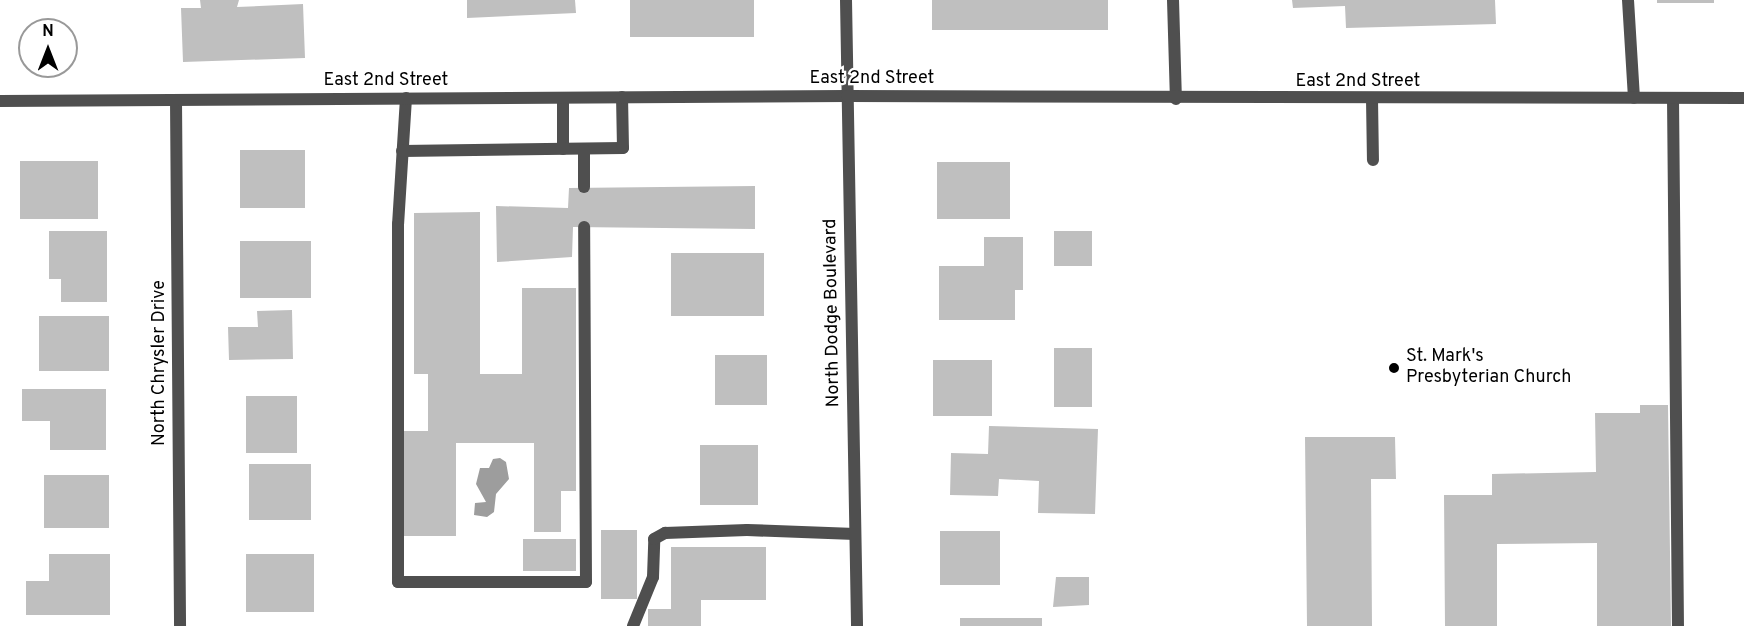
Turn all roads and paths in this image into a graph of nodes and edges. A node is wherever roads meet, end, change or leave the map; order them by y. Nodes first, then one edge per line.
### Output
1 (846, 0) edge
2 (1173, 0) edge
3 (1628, 0) edge
4 (847, 96) junction
5 (622, 97) junction
6 (406, 98) junction
7 (563, 98) junction
8 (1634, 98) junction
9 (1673, 98) junction
10 (1744, 98) edge
11 (1176, 99) junction
12 (1372, 99) junction
13 (176, 100) junction
14 (0, 102) edge
15 (563, 149) junction
16 (584, 150) junction
17 (402, 151) junction
18 (1372, 160) dead end
19 (584, 187) dead end
20 (584, 227) dead end
21 (855, 534) junction
22 (180, 626) edge
23 (633, 626) edge
24 (857, 626) edge
25 (1678, 626) edge

1 - 4 street, North Dodge Boulevard
2 - 11 street
3 - 8 street
4 - 5 street, East 2nd Street
4 - 11 street, East 2nd Street
4 - 21 street, North Dodge Boulevard
5 - 7 street, East 2nd Street
5 - 16 street
6 - 7 street, East 2nd Street
6 - 13 street, East 2nd Street
6 - 17 street
7 - 15 street
8 - 9 street, East 2nd Street
8 - 12 street, East 2nd Street
9 - 10 street, East 2nd Street
9 - 25 street
11 - 12 street, East 2nd Street
12 - 18 street
13 - 14 street, East 2nd Street
13 - 22 street, North Chrysler Drive
15 - 16 street
15 - 17 street
16 - 19 street
17 - 20 street
21 - 23 street
21 - 24 street, North Dodge Boulevard

